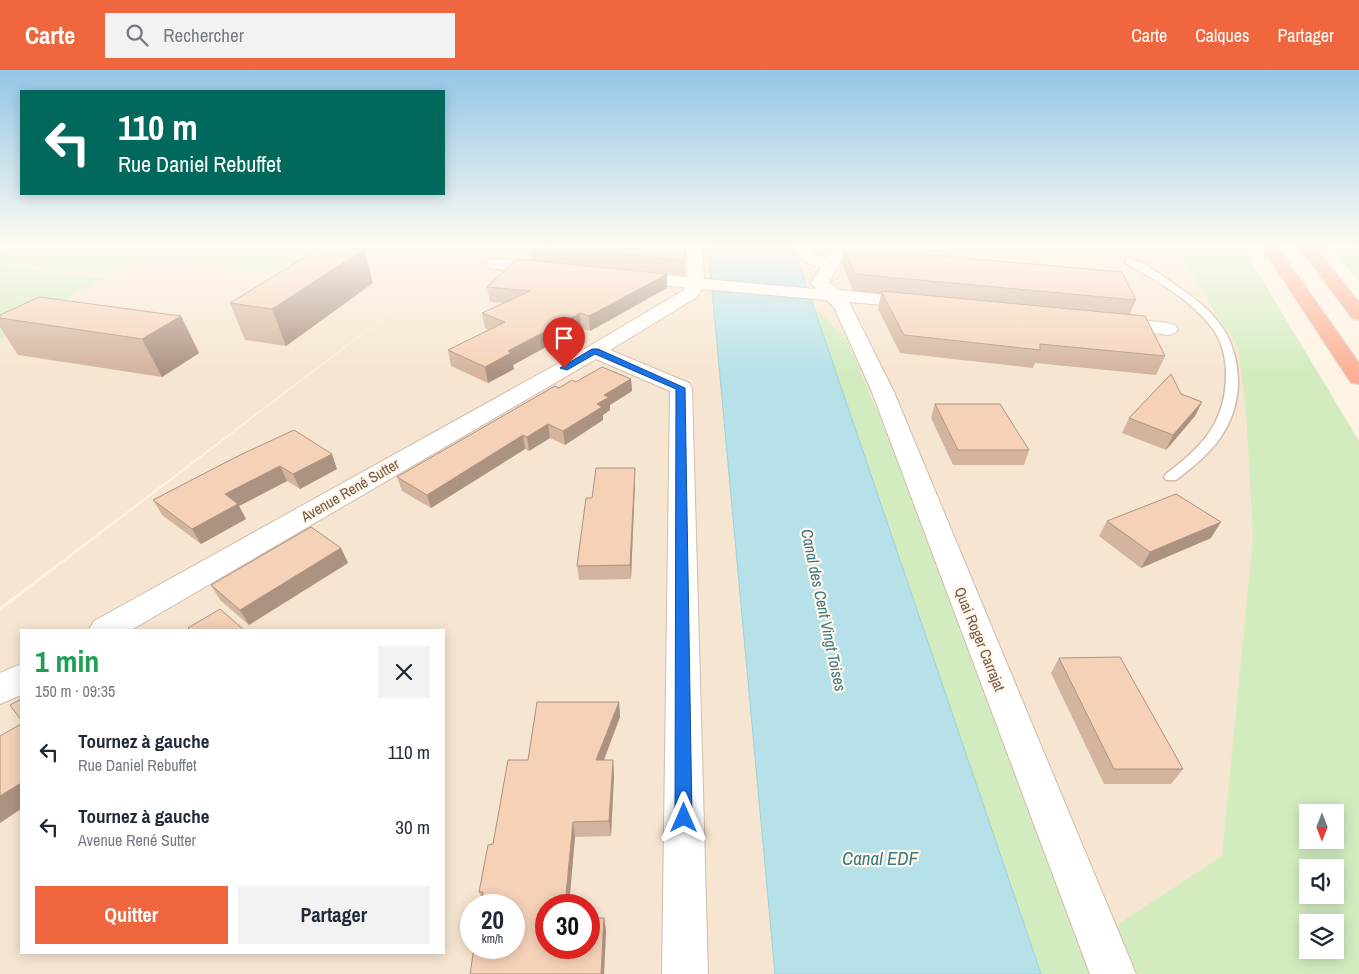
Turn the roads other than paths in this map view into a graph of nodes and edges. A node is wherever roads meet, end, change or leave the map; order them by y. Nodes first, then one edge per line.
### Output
1 (697, 288) edge
2 (816, 288) edge
3 (1172, 288) edge
4 (1297, 288) edge
5 (1339, 288) edge
6 (838, 300) junction
7 (939, 306) edge
8 (1359, 314) edge
9 (1101, 322) edge
10 (1168, 328) dead end
11 (595, 351) junction
12 (1359, 378) edge
13 (1171, 477) dead end
14 (106, 629) edge
15 (20, 679) edge
16 (0, 690) edge
17 (684, 974) edge
18 (1113, 974) edge

1 - 11 street, Avenue René Sutter
2 - 6 street
3 - 13 lane
4 - 12 highway
5 - 8 highway
6 - 7 street
6 - 18 street, Quai Roger Carrajat
9 - 10 street
11 - 14 street, Avenue René Sutter
11 - 17 street
15 - 16 street

